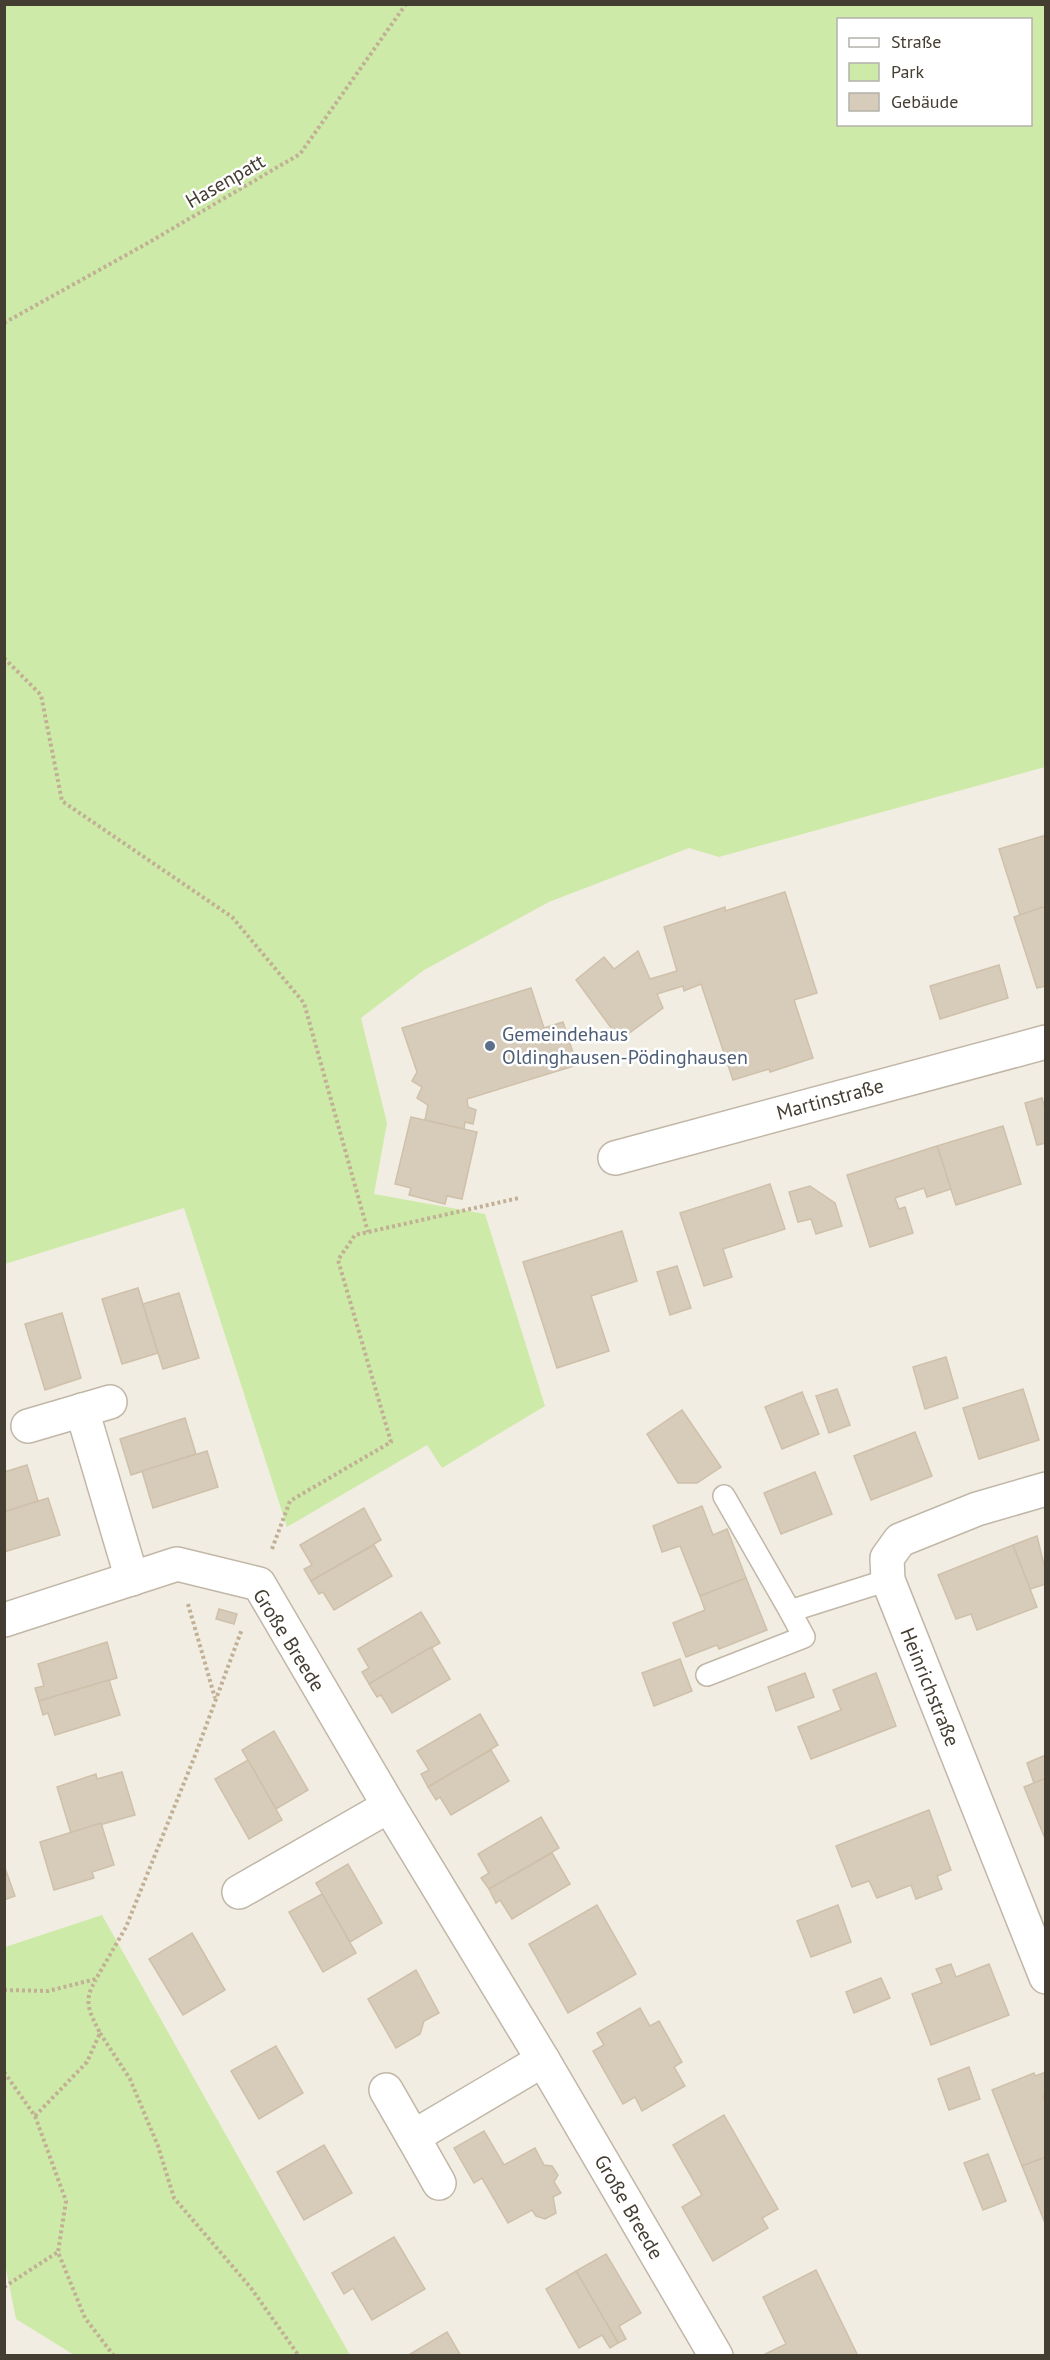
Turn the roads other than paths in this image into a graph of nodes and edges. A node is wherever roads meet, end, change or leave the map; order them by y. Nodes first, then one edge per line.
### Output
1 (1046, 1041) edge
2 (615, 1158) dead end
3 (28, 1426) dead end
4 (1046, 1489) edge
5 (724, 1496) dead end
6 (132, 1579) junction
7 (888, 1580) junction
8 (790, 1611) junction
9 (4, 1620) edge
10 (707, 1675) dead end
11 (388, 1806) junction
12 (239, 1892) dead end
13 (1046, 1977) edge
14 (543, 2060) junction
15 (386, 2090) dead end
16 (413, 2137) junction
17 (439, 2183) dead end
18 (714, 2355) edge

1 - 2 street, Martinstraße
3 - 6 street
4 - 7 street, Heinrichstraße
5 - 8 lane
6 - 9 street
6 - 11 street, Große Breede
7 - 8 lane
7 - 13 street, Heinrichstraße
8 - 10 lane
11 - 12 street
11 - 14 street, Große Breede
14 - 16 street
14 - 18 street, Große Breede
15 - 16 street
16 - 17 street

